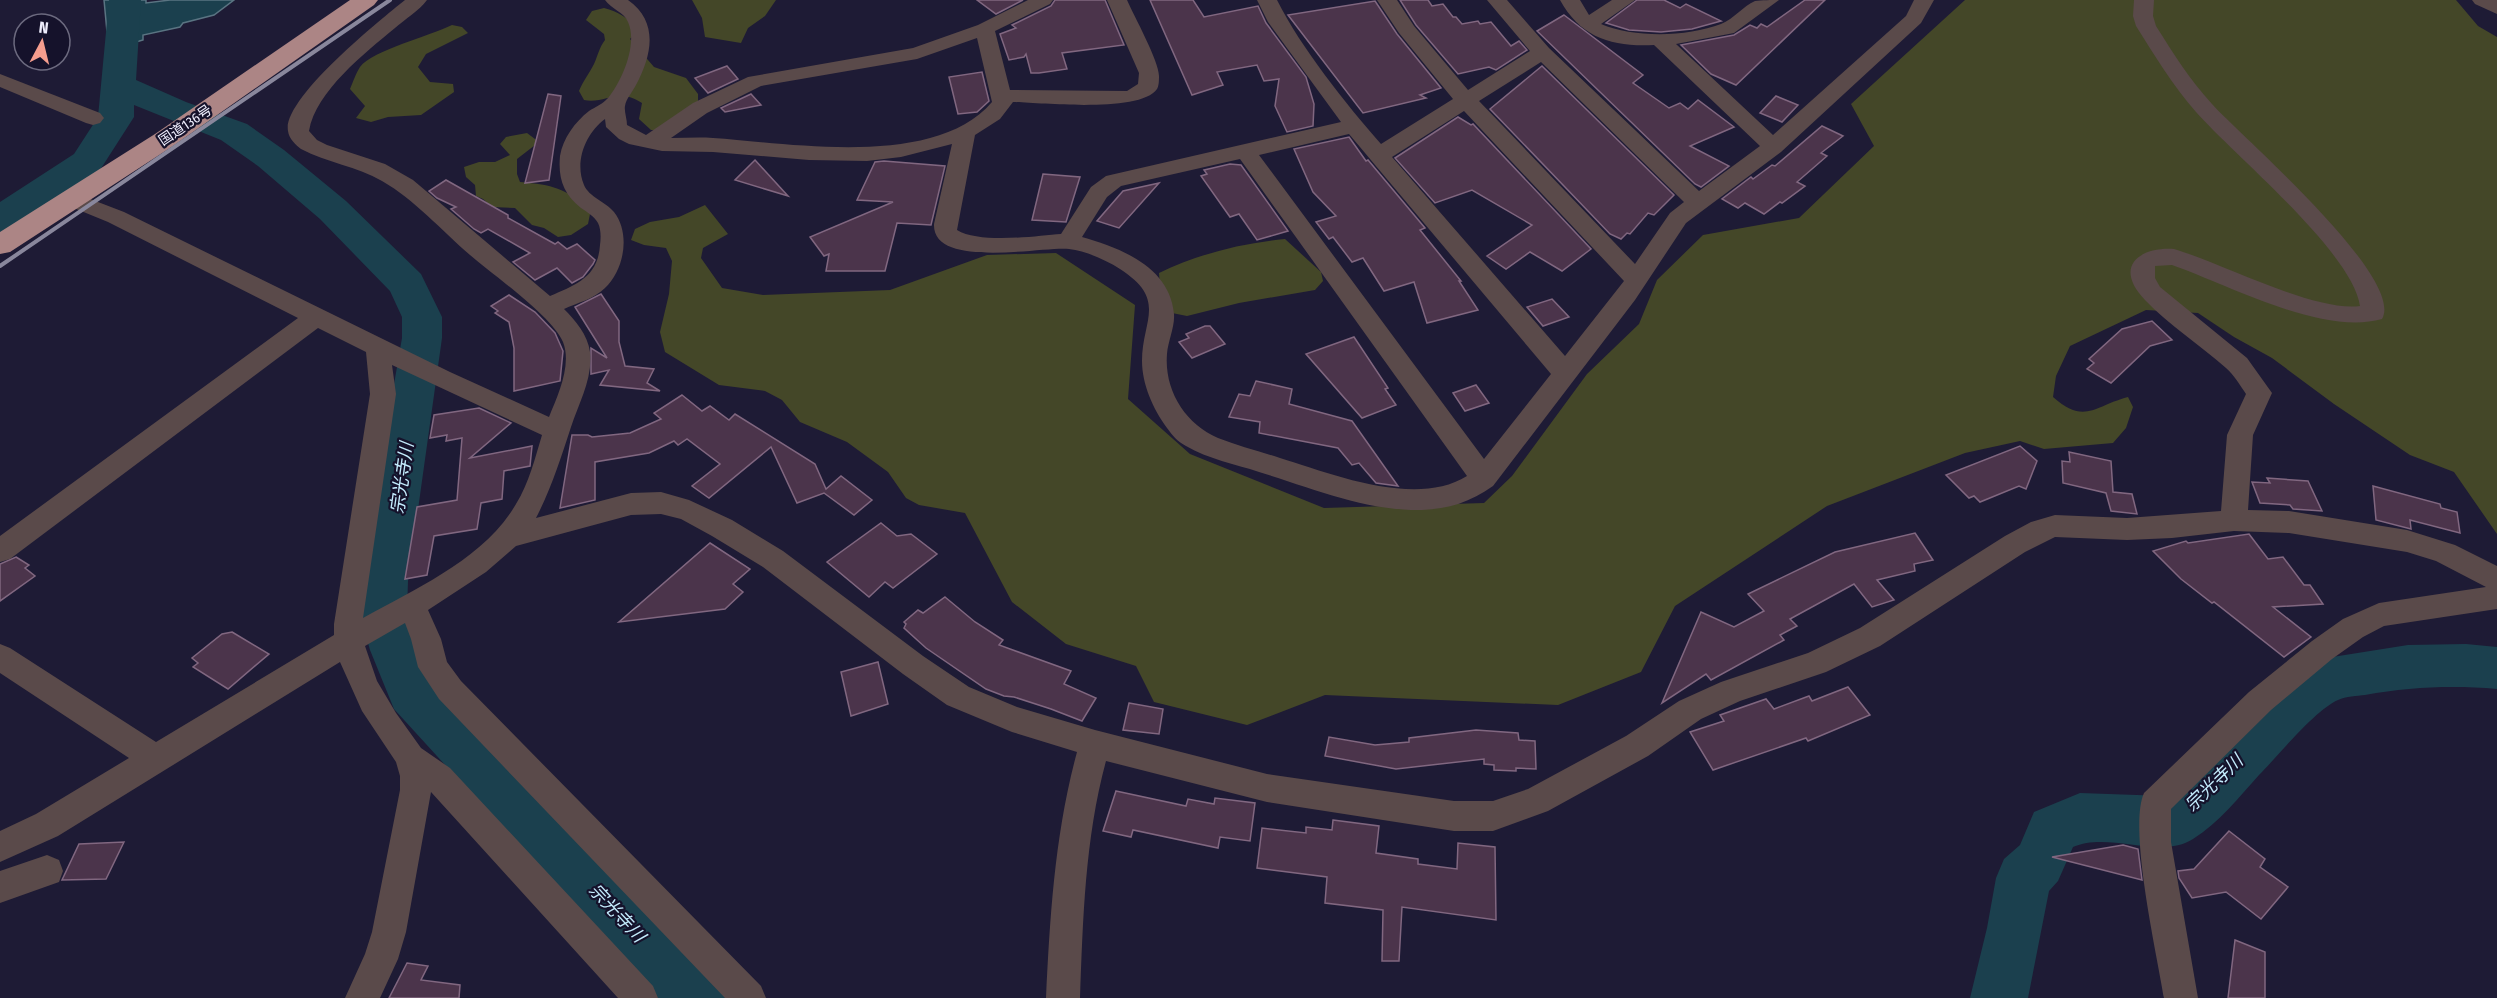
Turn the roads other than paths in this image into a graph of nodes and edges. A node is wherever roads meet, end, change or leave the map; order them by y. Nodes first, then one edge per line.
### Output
1 (366, 0) edge
2 (417, 0) edge
3 (615, 0) edge
4 (1043, 0) edge
5 (1117, 0) edge
6 (1267, 0) edge
7 (1387, 0) edge
8 (1497, 0) edge
9 (1570, 0) edge
10 (1625, 0) edge
11 (1769, 0) edge
12 (1925, 0) edge
13 (2144, 0) edge
14 (2482, 0) edge
15 (2497, 8) edge
16 (1588, 24) junction
17 (985, 29) junction
18 (1660, 40) junction
19 (1542, 52) junction
20 (0, 80) edge
21 (1003, 96) junction
22 (1466, 99) junction
23 (614, 105) junction
24 (93, 118) dead end
25 (1354, 126) junction
26 (965, 133) junction
27 (651, 142) junction
28 (1773, 147) junction
29 (1245, 151) junction
30 (1380, 155) junction
31 (72, 199) junction
32 (1697, 202) junction
33 (1068, 241) junction
34 (0, 245) edge
35 (1636, 279) junction
36 (546, 307) junction
37 (317, 316) junction
38 (384, 350) junction
39 (1565, 373) junction
40 (557, 431) junction
41 (1484, 479) junction
42 (2234, 520) junction
43 (507, 537) junction
44 (0, 551) edge
45 (2497, 579) edge
46 (2497, 597) edge
47 (407, 607) junction
48 (355, 638) junction
49 (0, 657) edge
50 (1095, 744) junction
51 (157, 759) junction
52 (412, 759) junction
53 (0, 847) edge
54 (46, 871) dead end
55 (0, 887) edge
56 (362, 998) edge
57 (641, 998) edge
58 (749, 998) edge
59 (1063, 998) edge
60 (2181, 998) edge

1 - 31 highway, 国道136号
2 - 36 street
3 - 23 street
4 - 17 street
5 - 21 street
6 - 25 street
7 - 22 street
8 - 19 street
9 - 16 street
10 - 16 street
11 - 18 street
12 - 28 street
13 - 42 street
14 - 15 street
16 - 18 street
17 - 21 street
17 - 27 street
18 - 28 street
19 - 22 street
19 - 32 street
20 - 24 street
21 - 26 street
22 - 30 street
22 - 35 street
23 - 27 street
23 - 36 street
25 - 29 street
25 - 30 street
26 - 27 street
26 - 33 street
28 - 32 street
29 - 33 street
29 - 41 street
30 - 39 street
31 - 34 highway, 国道136号
31 - 37 street
32 - 35 street
33 - 41 street
35 - 39 street
36 - 40 street
37 - 38 street
37 - 44 street
38 - 40 street
38 - 48 street
39 - 41 street
40 - 43 street
42 - 45 street
42 - 50 street
43 - 47 street
43 - 50 street
46 - 60 street
47 - 48 street
47 - 58 street
48 - 51 street
48 - 52 street
49 - 51 street
50 - 59 street
51 - 53 street
52 - 56 street
52 - 57 street
54 - 55 street

